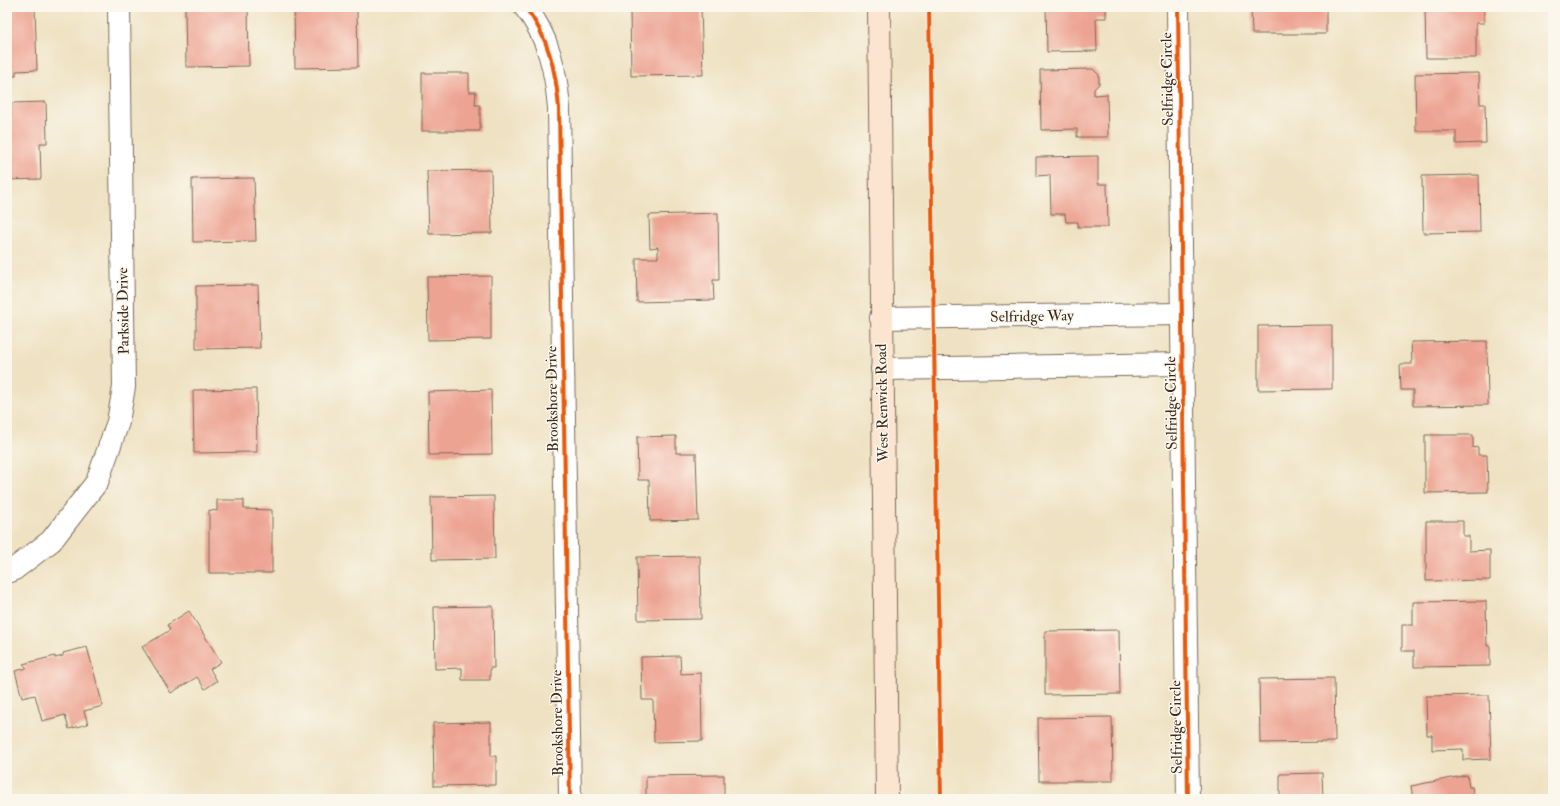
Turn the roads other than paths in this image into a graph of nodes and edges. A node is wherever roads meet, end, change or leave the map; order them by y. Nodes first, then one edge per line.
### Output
1 (119, 7) edge
2 (525, 7) edge
3 (879, 7) edge
4 (1178, 7) edge
5 (1182, 314) junction
6 (881, 318) junction
7 (1183, 364) junction
8 (882, 369) junction
9 (7, 572) edge
10 (570, 799) edge
11 (887, 799) edge
12 (1188, 799) edge

1 - 9 street, Parkside Drive
2 - 10 street, Brookshore Drive
3 - 6 street, West Renwick Road
4 - 5 street, Selfridge Circle
5 - 6 street, Selfridge Way
5 - 7 street, Selfridge Circle
6 - 8 street, West Renwick Road
7 - 8 street
7 - 12 street, Selfridge Circle
8 - 11 street, West Renwick Road

